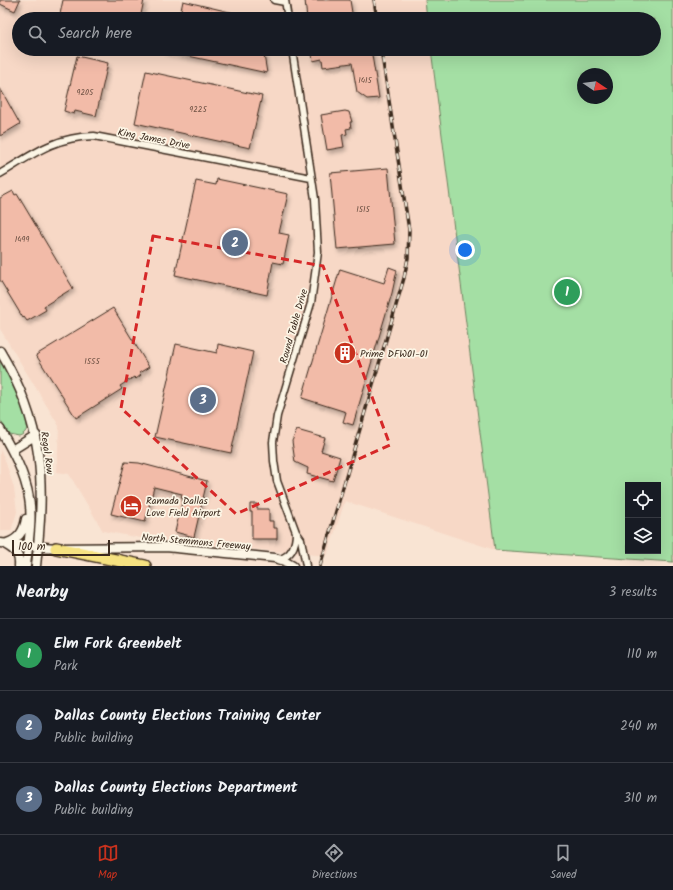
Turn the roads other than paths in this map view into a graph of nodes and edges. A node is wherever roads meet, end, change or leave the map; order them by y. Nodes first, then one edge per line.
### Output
1 (274, 0) edge
2 (285, 1) edge
3 (287, 12) edge
4 (293, 56) edge
5 (0, 174) edge
6 (312, 178) junction
7 (0, 351) edge
8 (0, 429) edge
9 (36, 435) junction
10 (12, 450) junction
11 (29, 498) junction
12 (296, 532) junction
13 (2, 543) edge
14 (28, 546) junction
15 (38, 547) junction
16 (56, 548) junction
17 (280, 559) junction
18 (19, 566) edge
19 (26, 566) edge
20 (36, 566) edge
21 (145, 566) edge
22 (293, 566) edge
23 (306, 566) edge

1 - 2 street
2 - 3 street
4 - 6 street, Round Table Drive
5 - 6 street, King James Drive
6 - 12 street, Round Table Drive
7 - 9 main road, Regal Row
8 - 10 main road
9 - 10 main road
9 - 15 main road, Regal Row
10 - 11 main road
11 - 13 main road
11 - 14 main road
12 - 17 street
12 - 23 street, Round Table Drive
13 - 14 main road, North Stemmons Freeway
13 - 18 main road
14 - 15 main road, North Stemmons Freeway
14 - 19 main road
15 - 16 main road, North Stemmons Freeway
15 - 20 main road, Regal Row
16 - 17 main road, North Stemmons Freeway
16 - 21 highway
17 - 22 main road, North Stemmons Freeway

